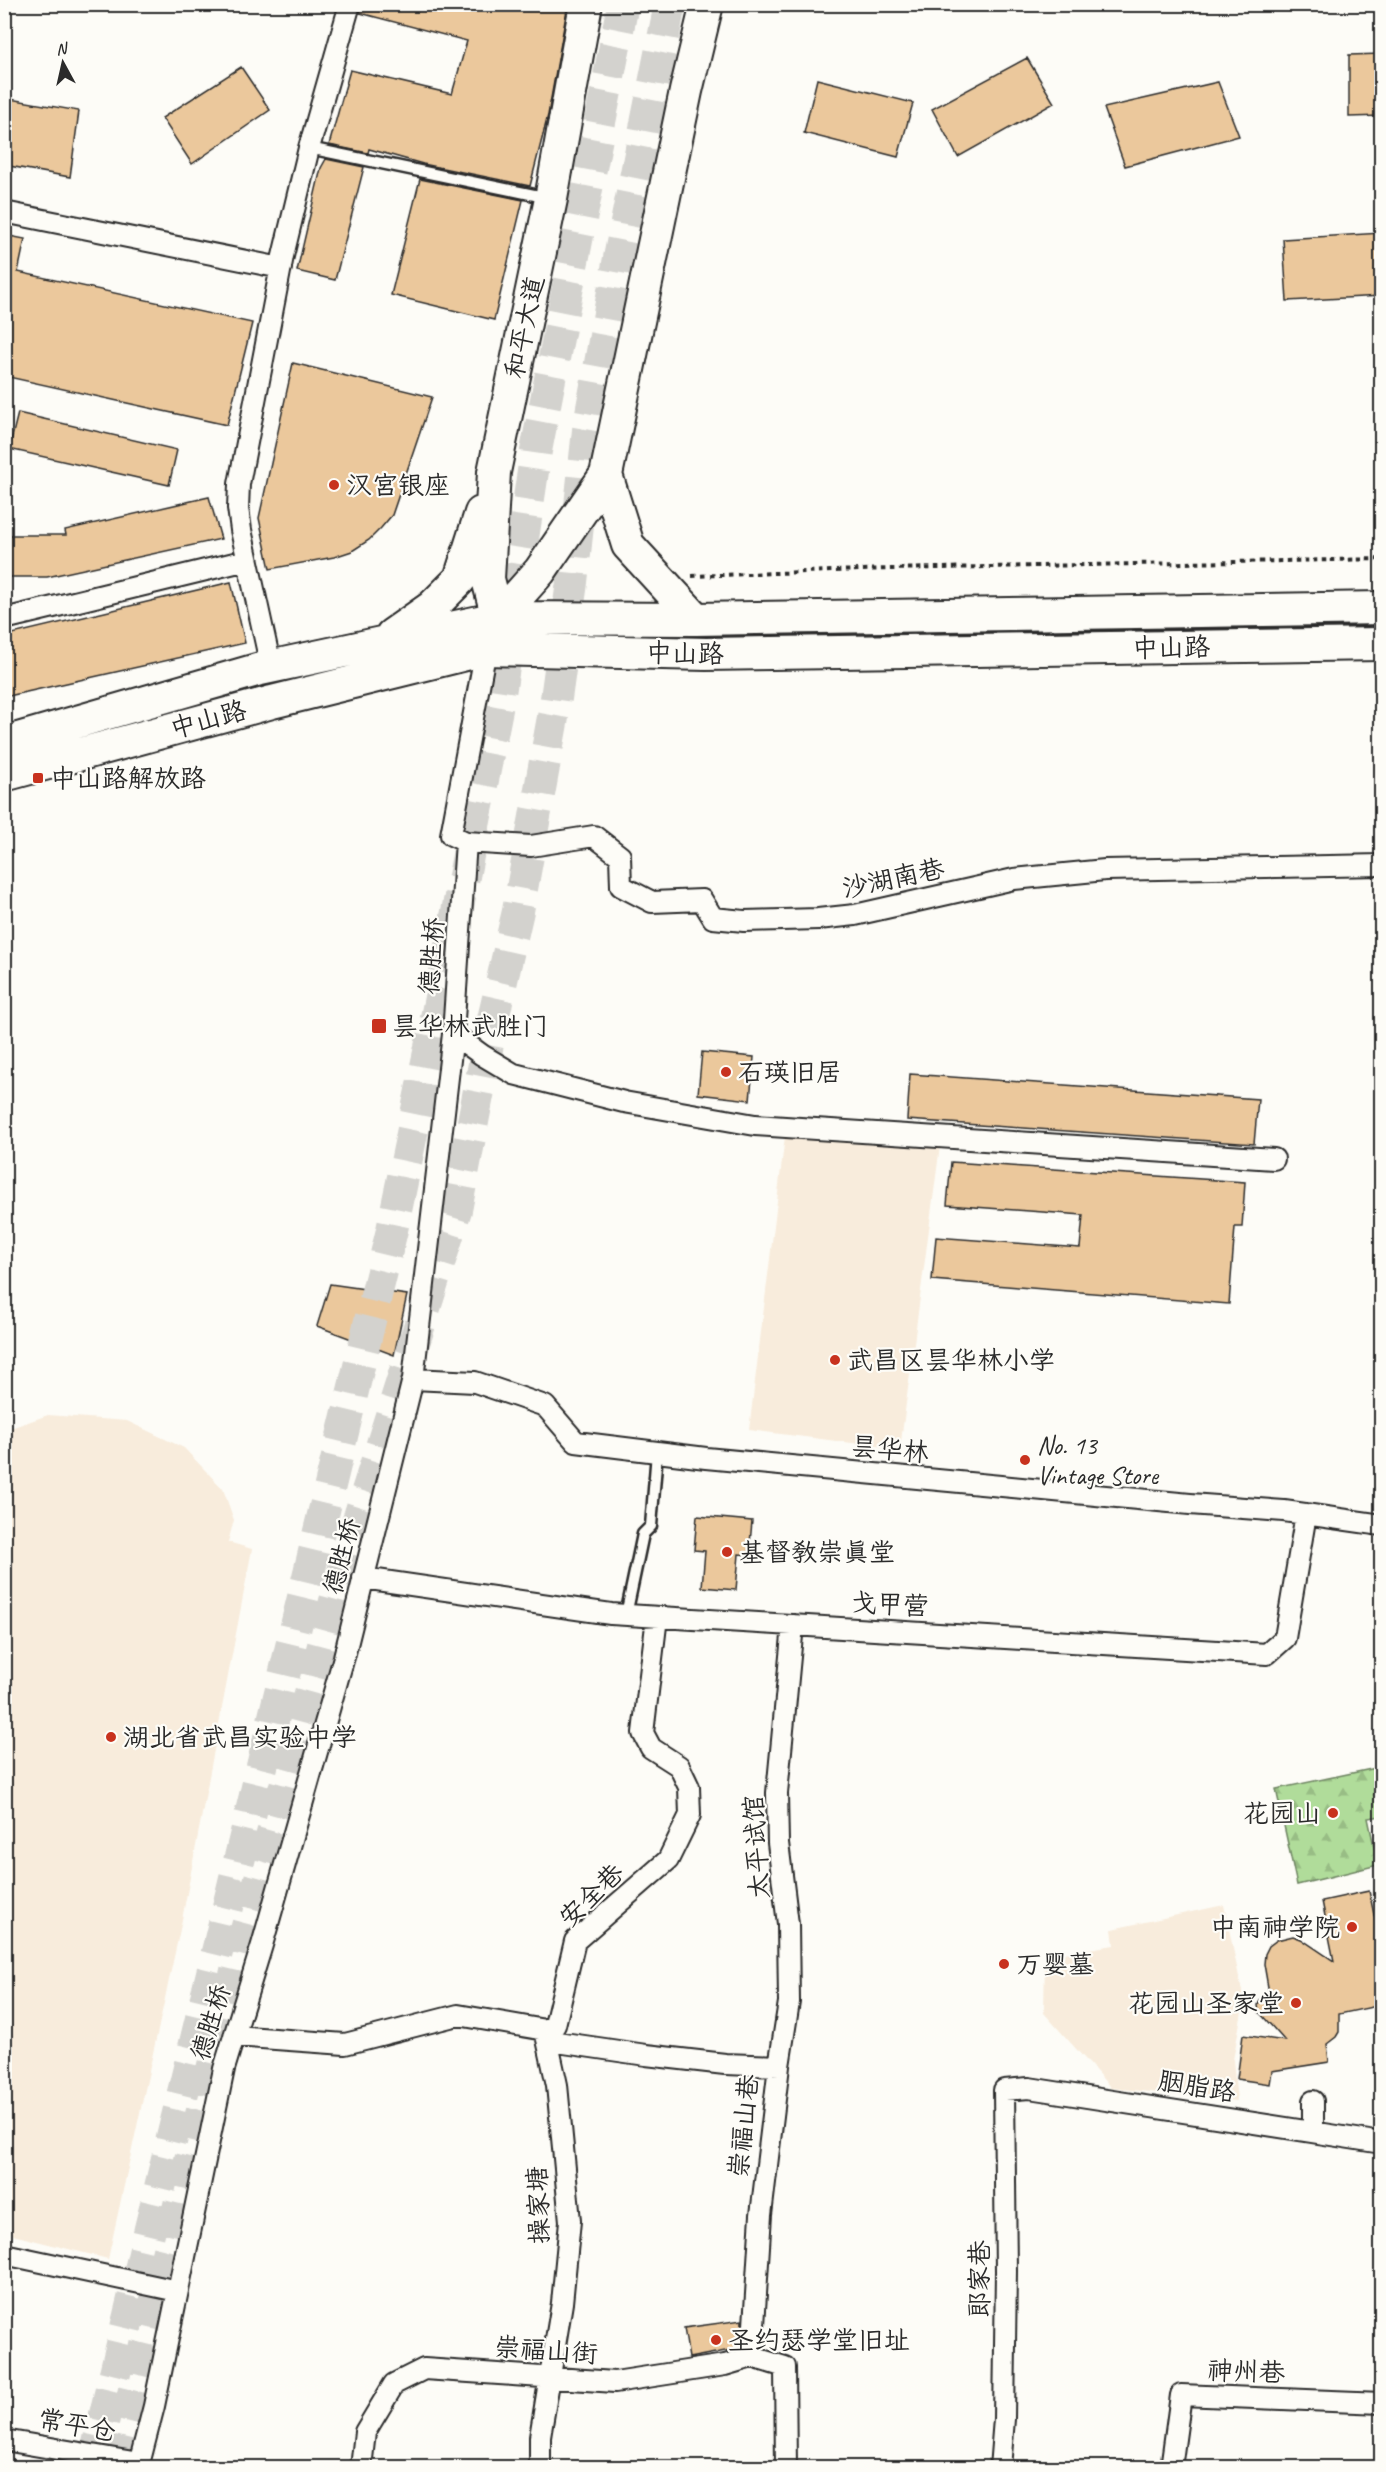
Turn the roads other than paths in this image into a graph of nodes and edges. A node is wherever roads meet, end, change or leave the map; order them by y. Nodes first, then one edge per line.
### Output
1 (350, 4) edge
2 (586, 4) edge
3 (707, 4) edge
4 (309, 147) junction
5 (552, 199) junction
6 (4, 212) edge
7 (281, 267) junction
8 (494, 472) junction
9 (606, 475) junction
10 (247, 560) junction
11 (1382, 608) edge
12 (498, 618) junction
13 (4, 619) edge
14 (696, 619) junction
15 (380, 643) junction
16 (1382, 644) edge
17 (486, 649) junction
18 (271, 667) junction
19 (4, 743) edge
20 (4, 775) edge
21 (465, 842) junction
22 (1382, 865) edge
23 (453, 1034) junction
24 (1274, 1159) dead end
25 (413, 1379) junction
26 (657, 1452) junction
27 (1306, 1514) junction
28 (1382, 1525) edge
29 (363, 1578) junction
30 (626, 1615) junction
31 (657, 1617) junction
32 (793, 1625) junction
33 (545, 2030) junction
34 (234, 2036) junction
35 (779, 2066) junction
36 (1004, 2090) joint
37 (1313, 2101) dead end
38 (1313, 2122) dead end
39 (1382, 2143) edge
40 (4, 2254) edge
41 (173, 2290) dead end
42 (752, 2357) junction
43 (548, 2378) junction
44 (1382, 2403) edge
45 (4, 2440) edge
46 (139, 2465) edge
47 (361, 2468) edge
48 (540, 2468) edge
49 (786, 2468) edge
50 (1000, 2468) edge
51 (1171, 2468) edge

1 - 4 street
2 - 5 main road, 和平大道
3 - 9 main road
4 - 5 lane
4 - 7 street
5 - 8 main road, 和平大道
6 - 7 street
7 - 10 street
8 - 12 main road, 和平大道
8 - 15 main road
9 - 12 main road
9 - 14 main road
10 - 13 street
10 - 18 street
11 - 14 main road, 中山路
12 - 14 main road, 中山路
12 - 15 main road, 中山路
12 - 17 main road
15 - 18 main road, 中山路
16 - 17 main road, 中山路
17 - 20 main road, 中山路
17 - 21 street
18 - 19 main road, 中山路
21 - 22 street, 沙湖南巷
21 - 23 street, 德胜桥
23 - 24 street
23 - 25 street, 德胜桥
25 - 26 street, 昙华林
25 - 29 street, 德胜桥
26 - 27 street, 昙华林
26 - 30 lane
27 - 28 street, 昙华林
27 - 32 street, 戈甲营
29 - 30 street, 戈甲营
29 - 34 street, 德胜桥
30 - 31 street, 戈甲营
31 - 32 street, 戈甲营
31 - 33 street, 安全巷
32 - 35 street, 太平试馆
33 - 34 street
33 - 35 street, 崇福山巷
33 - 43 street, 操家塘
34 - 46 street, 德胜桥
35 - 42 street, 崇福山巷
36 - 39 street, 胭脂路
36 - 50 street, 郎家巷
37 - 38 street
40 - 41 street
42 - 43 street, 崇福山街
42 - 49 street
43 - 47 street, 崇福山街
43 - 48 street, 操家塘
44 - 51 street, 神州巷
45 - 46 street, 常平仓

